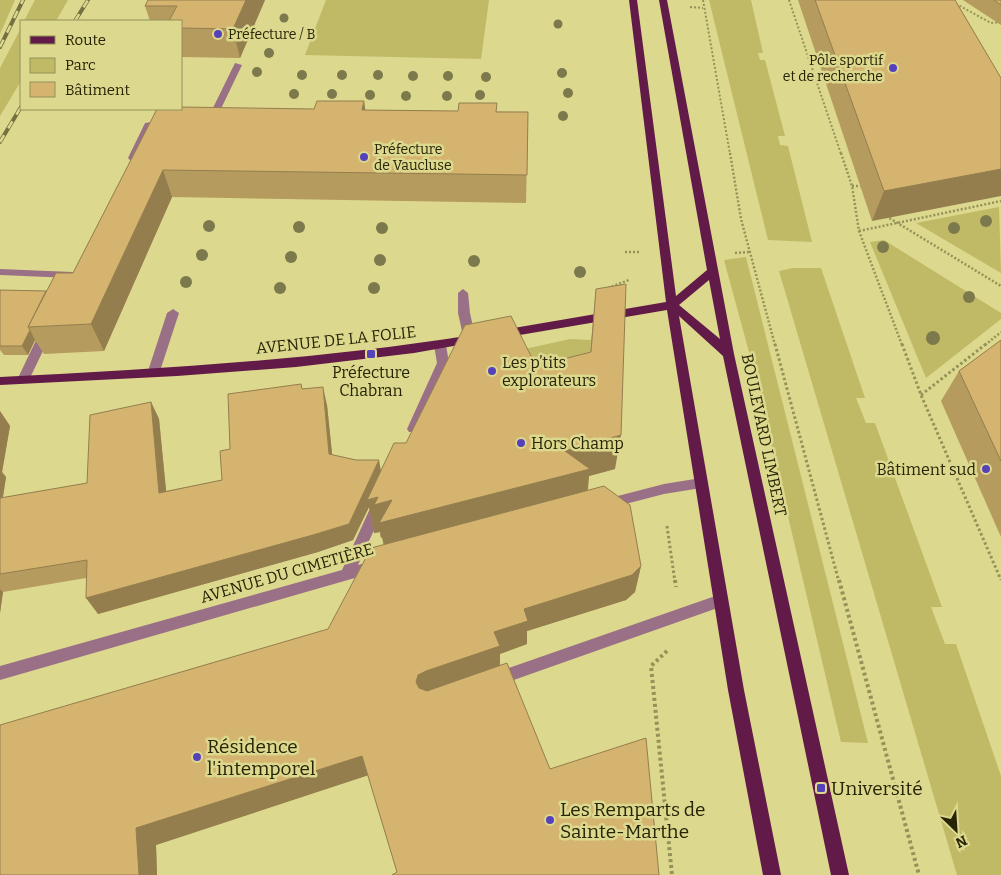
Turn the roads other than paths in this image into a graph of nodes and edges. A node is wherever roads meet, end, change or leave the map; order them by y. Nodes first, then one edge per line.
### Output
1 (633, 0) edge
2 (663, 0) edge
3 (238, 65) dead end
4 (194, 119) edge
5 (176, 122) edge
6 (127, 171) edge
7 (712, 271) junction
8 (0, 272) edge
9 (75, 275) edge
10 (463, 293) dead end
11 (672, 305) junction
12 (173, 313) dead end
13 (53, 319) edge
14 (480, 338) junction
15 (440, 345) junction
16 (728, 354) junction
17 (154, 372) junction
18 (23, 380) junction
19 (0, 381) edge
20 (408, 442) edge
21 (701, 483) junction
22 (383, 495) edge
23 (596, 507) edge
24 (386, 564) edge
25 (347, 574) junction
26 (721, 600) junction
27 (0, 673) edge
28 (485, 683) edge
29 (772, 875) edge
30 (840, 875) edge

1 - 11 main road
2 - 7 main road, BOULEVARD LIMBERT
3 - 4 street
5 - 6 street
7 - 11 main road, AVENUE DE LA FOLIE
7 - 16 main road, BOULEVARD LIMBERT
8 - 9 street
10 - 14 street
11 - 14 main road, AVENUE DE LA FOLIE
11 - 16 main road
11 - 21 main road
12 - 17 street
13 - 18 street
14 - 15 main road, AVENUE DE LA FOLIE
15 - 17 main road, AVENUE DE LA FOLIE
15 - 20 street
16 - 30 main road, BOULEVARD LIMBERT
17 - 18 main road, AVENUE DE LA FOLIE
18 - 19 main road, AVENUE DE LA FOLIE
21 - 23 street
21 - 26 main road
22 - 25 street
24 - 25 street, AVENUE DU CIMETIÈRE
25 - 27 street, AVENUE DU CIMETIÈRE
26 - 28 street
26 - 29 main road

